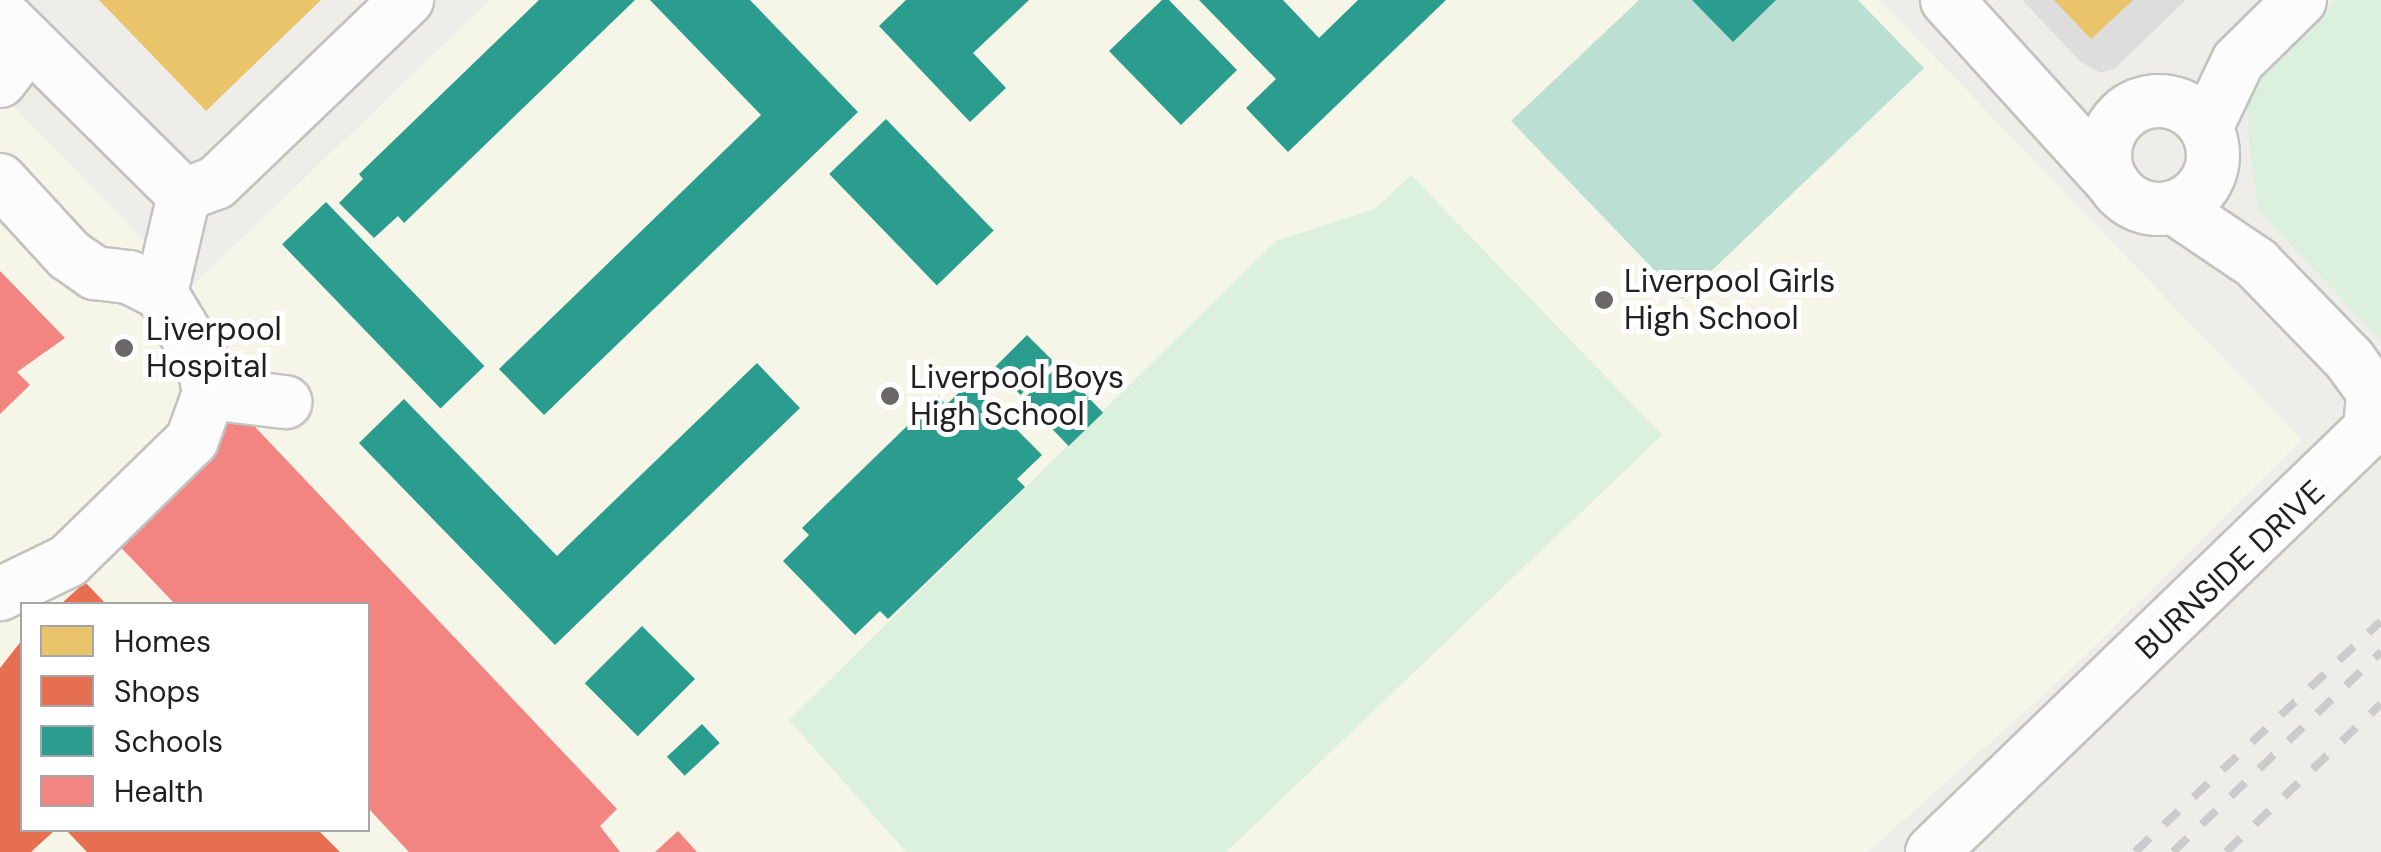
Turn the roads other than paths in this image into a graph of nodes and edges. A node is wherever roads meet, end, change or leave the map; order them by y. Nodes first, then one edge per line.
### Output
1 (407, 0) edge
2 (1947, 0) edge
3 (2259, 0) edge
4 (2300, 0) edge
5 (10, 46) edge
6 (2044, 102) junction
7 (2133, 111) junction
8 (2209, 144) junction
9 (0, 180) edge
10 (2114, 184) junction
11 (200, 189) junction
12 (2173, 208) junction
13 (2256, 264) junction
14 (161, 293) junction
15 (209, 393) junction
16 (285, 402) dead end
17 (0, 594) edge
18 (1932, 852) edge

1 - 11 street
2 - 6 street
3 - 7 street
4 - 8 street
5 - 11 street
6 - 7 street
6 - 10 street
7 - 8 street
7 - 10 street
8 - 12 street
8 - 13 street, BURNSIDE DRIVE
9 - 14 street
10 - 12 street
11 - 14 street
12 - 13 street, BURNSIDE DRIVE
13 - 18 street, BURNSIDE DRIVE
14 - 15 street
15 - 16 street
15 - 17 street

